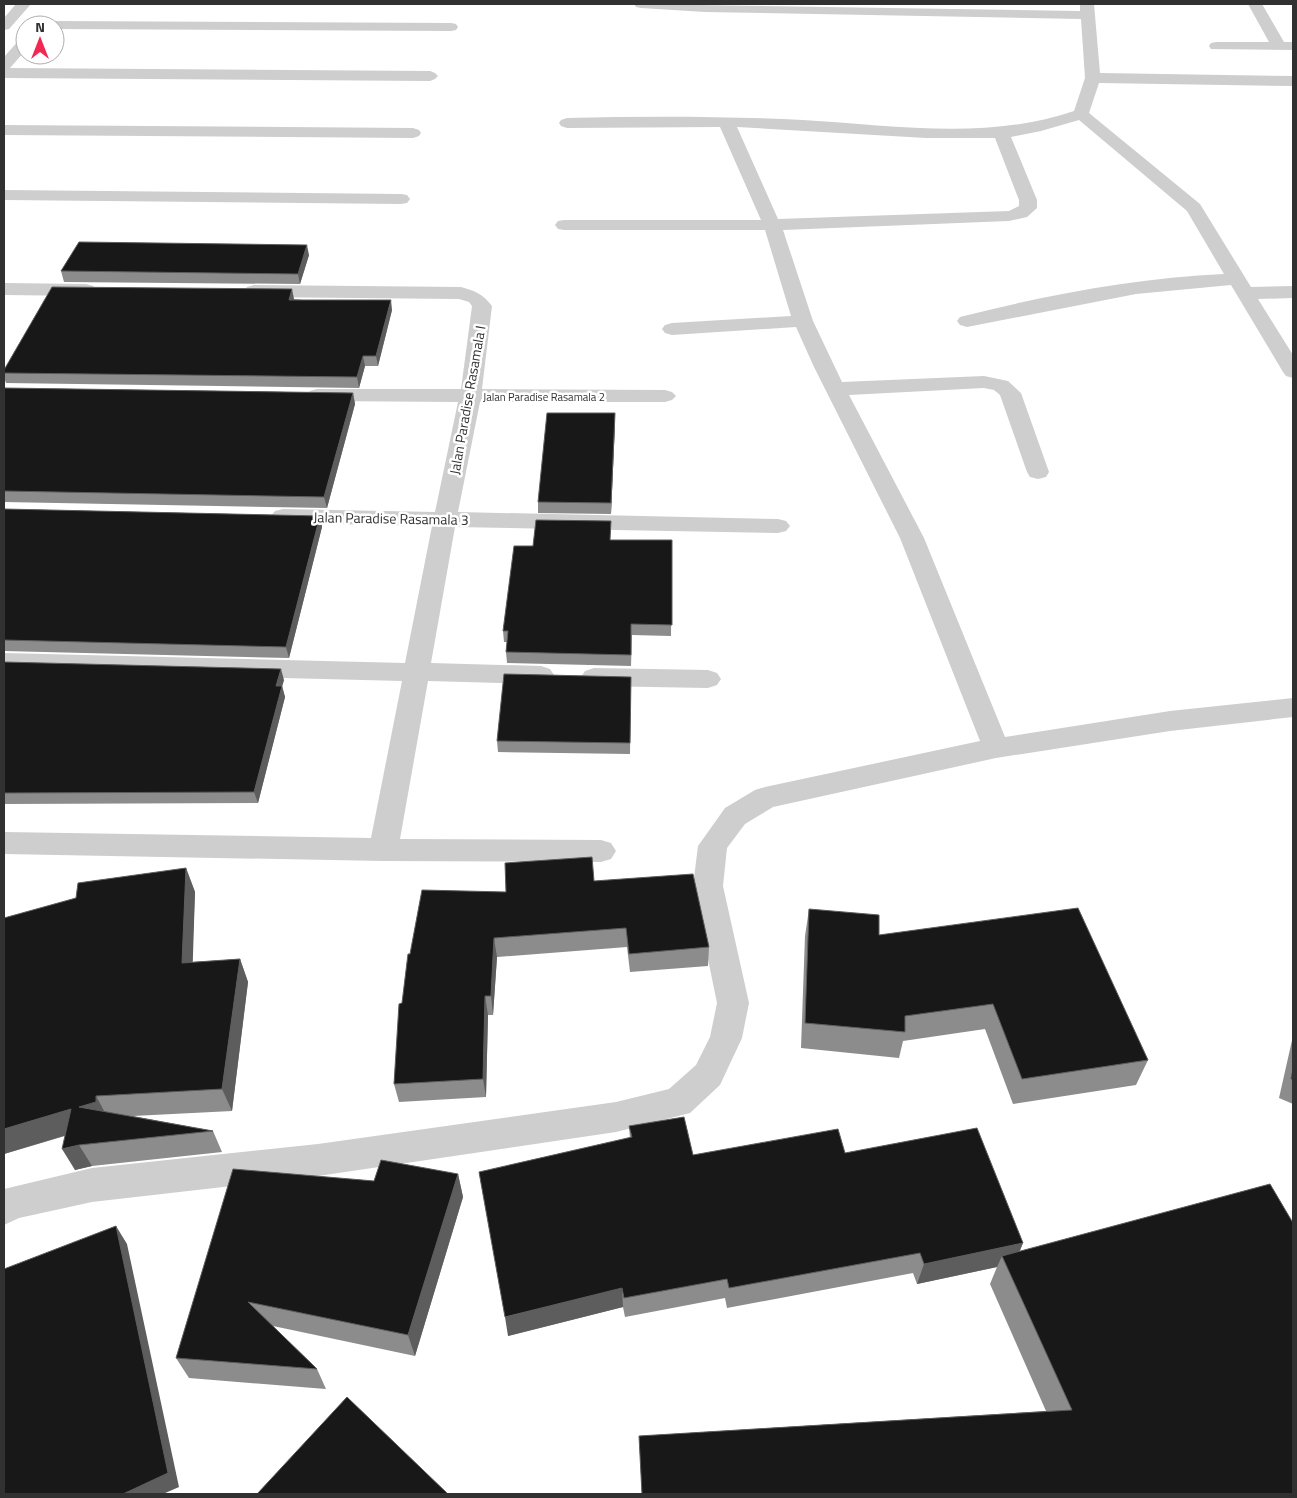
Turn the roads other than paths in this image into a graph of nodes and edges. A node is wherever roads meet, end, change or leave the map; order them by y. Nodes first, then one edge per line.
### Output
1 (24, 4) edge
2 (641, 4) edge
3 (1255, 4) edge
4 (1087, 10) edge
5 (50, 11) dead end
6 (47, 15) edge
7 (65, 25) edge
8 (4, 26) edge
9 (451, 27) dead end
10 (1216, 46) dead end
11 (1286, 46) edge
12 (15, 53) edge
13 (4, 66) edge
14 (4, 73) edge
15 (430, 76) dead end
16 (1093, 78) junction
17 (1293, 81) edge
18 (1081, 114) junction
19 (726, 122) junction
20 (567, 123) dead end
21 (4, 130) edge
22 (413, 133) dead end
23 (1002, 133) junction
24 (4, 195) edge
25 (401, 199) dead end
26 (564, 225) dead end
27 (772, 225) junction
28 (1242, 286) junction
29 (4, 289) edge
30 (103, 290) edge
31 (232, 291) edge
32 (1293, 292) edge
33 (803, 321) junction
34 (967, 321) dead end
35 (672, 329) dead end
36 (1293, 372) edge
37 (836, 389) junction
38 (301, 395) edge
39 (665, 396) dead end
40 (470, 397) junction
41 (1038, 472) dead end
42 (258, 516) edge
43 (445, 519) junction
44 (778, 526) dead end
45 (4, 662) edge
46 (416, 672) junction
47 (708, 680) dead end
48 (1293, 708) edge
49 (996, 748) junction
50 (4, 843) edge
51 (383, 850) junction
52 (601, 851) dead end
53 (4, 1208) edge

1 - 8 street
2 - 4 street
3 - 11 street
4 - 16 street
5 - 6 street
7 - 9 street
10 - 11 street
12 - 13 street
14 - 15 street
16 - 17 street
16 - 18 street
18 - 23 street
18 - 28 street
19 - 20 street
19 - 23 street
19 - 27 street
21 - 22 street
23 - 27 street
24 - 25 street
26 - 27 street
27 - 33 street
28 - 32 street
28 - 34 street
28 - 36 street
29 - 30 street
31 - 40 street, Jalan Paradise Rasamala I
33 - 35 street
33 - 37 street
37 - 41 street
37 - 49 street
38 - 40 street, Jalan Paradise Rasamala 2
39 - 40 street, Jalan Paradise Rasamala 2
40 - 43 street, Jalan Paradise Rasamala I
42 - 43 street, Jalan Paradise Rasamala 3
43 - 44 street, Jalan Paradise Rasamala 3
43 - 46 street, Jalan Paradise Rasamala I
45 - 46 street
46 - 47 street
46 - 51 street, Jalan Paradise Rasamala I
48 - 49 street
49 - 53 street
50 - 51 street
51 - 52 street

